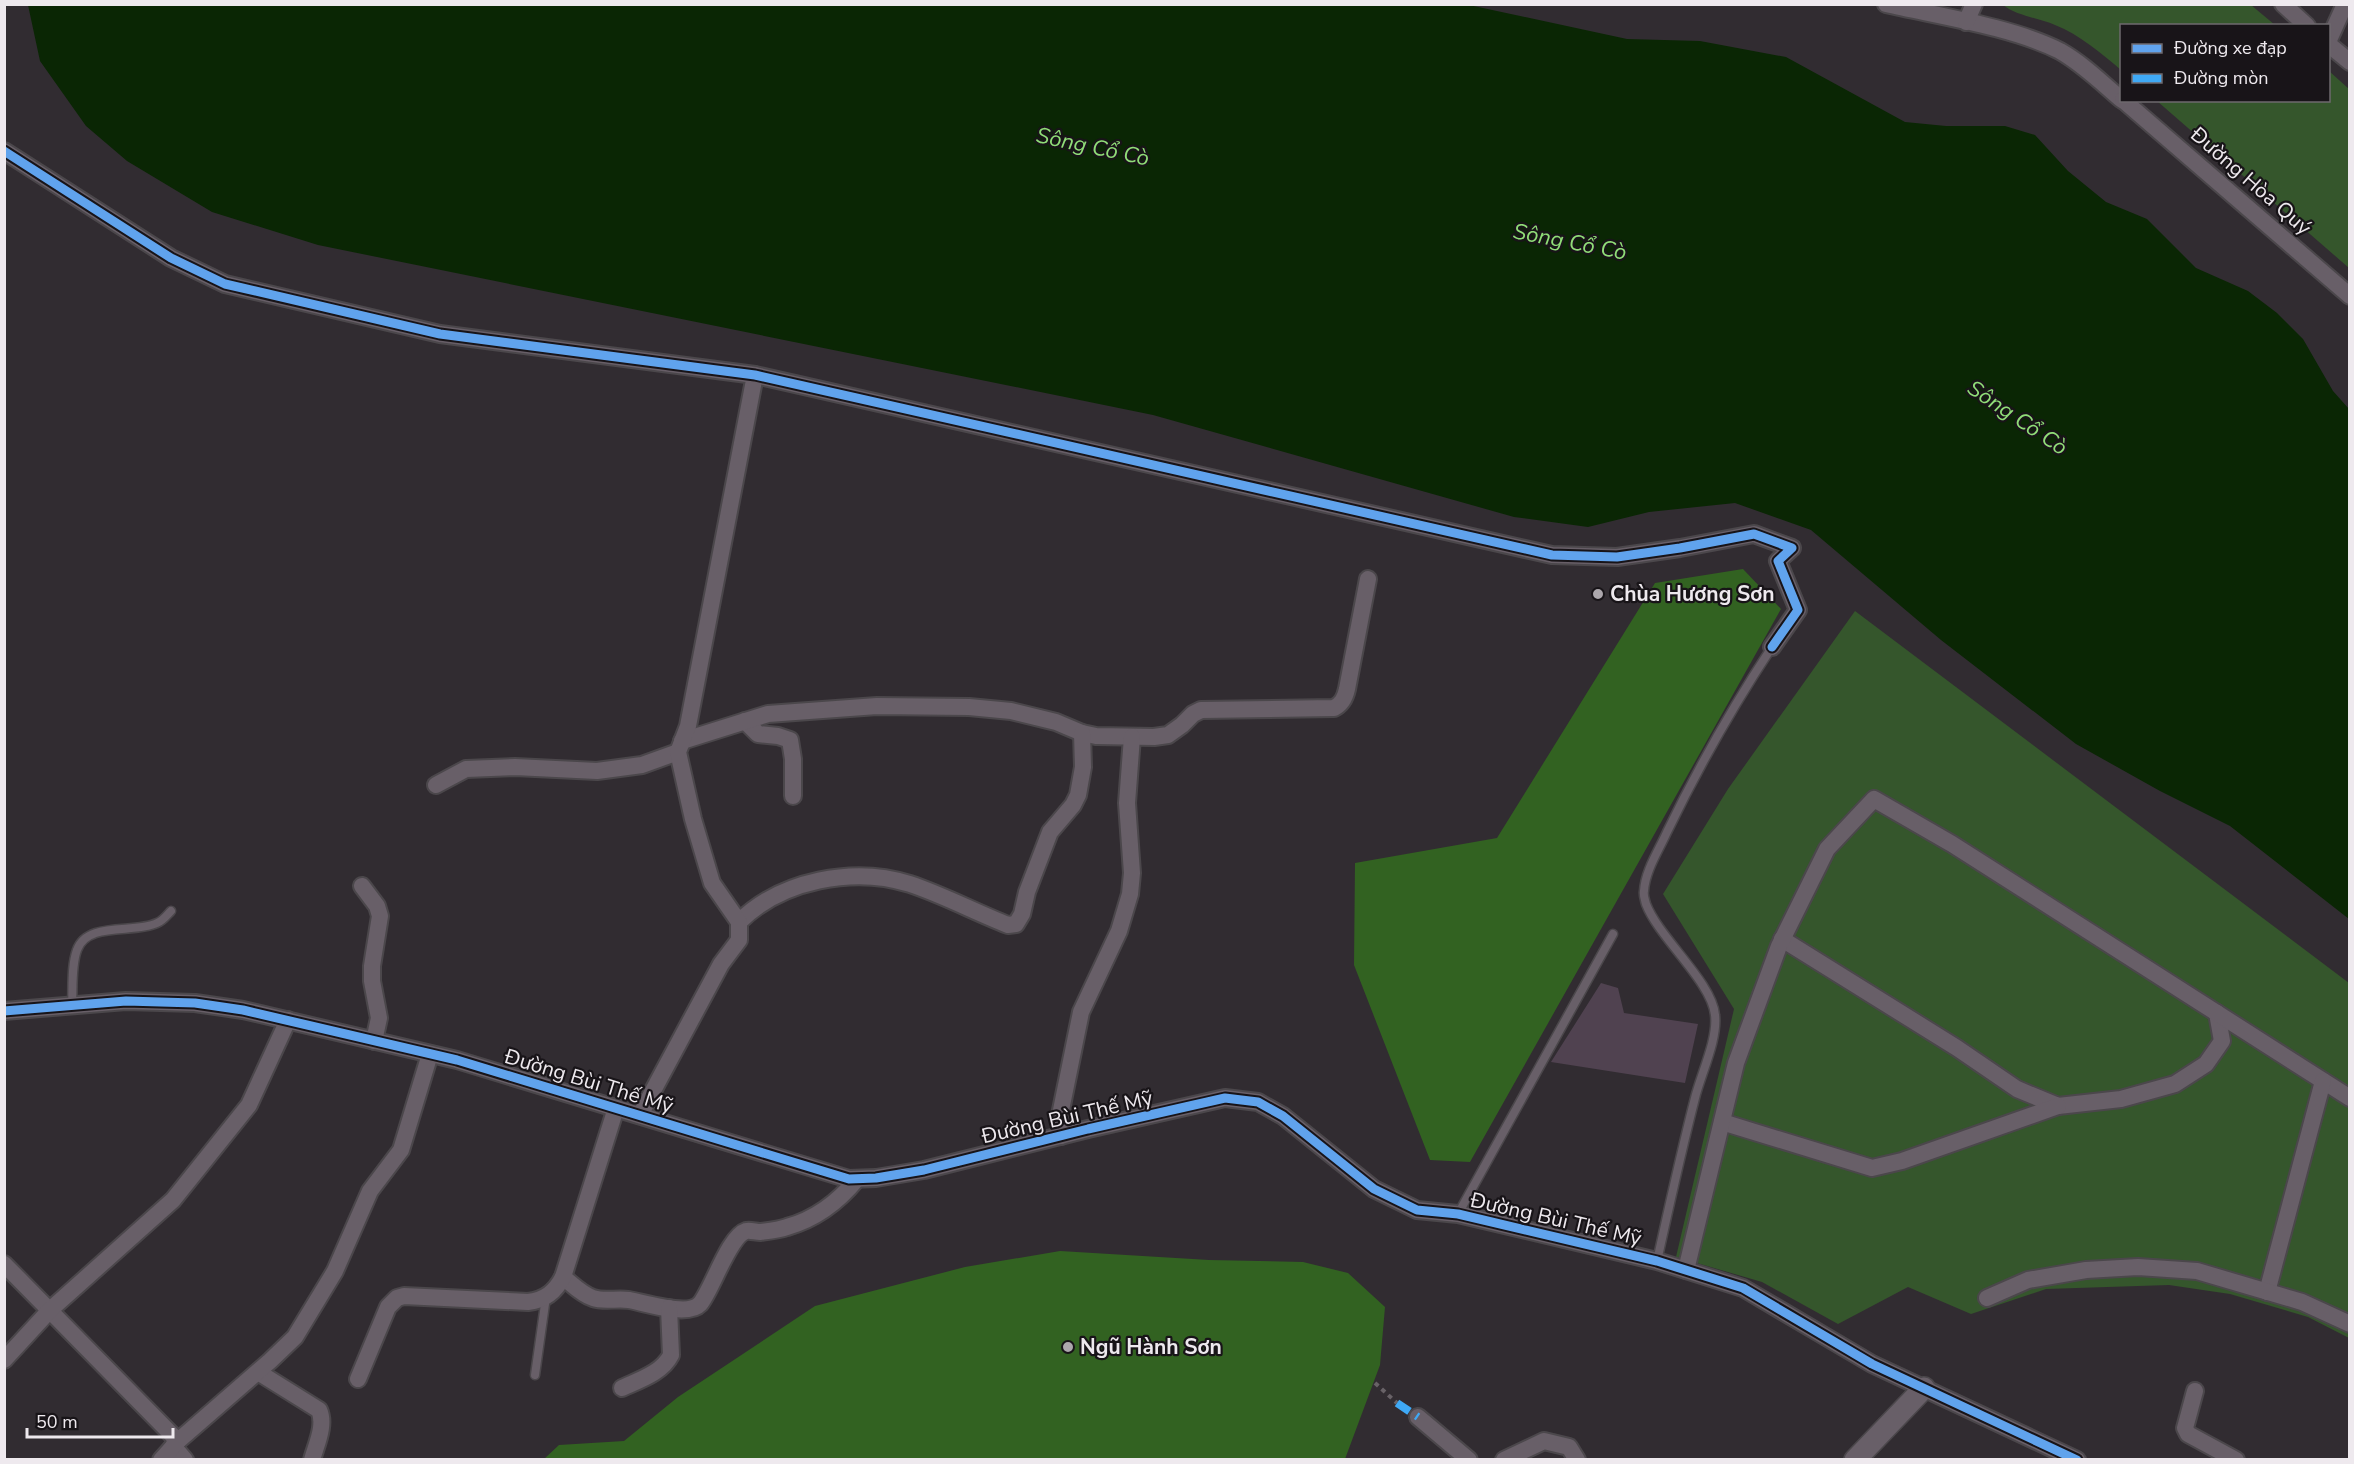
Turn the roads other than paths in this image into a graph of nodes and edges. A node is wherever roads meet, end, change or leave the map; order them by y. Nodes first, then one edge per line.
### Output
1 (1886, 4) edge
2 (1974, 4) edge
3 (2283, 4) edge
4 (2345, 4) edge
5 (1966, 22) junction
6 (2305, 24) edge
7 (2330, 38) edge
8 (2330, 45) edge
9 (2349, 62) edge
10 (2120, 98) edge
11 (2124, 102) edge
12 (4, 151) edge
13 (2349, 296) edge
14 (754, 375) junction
15 (1368, 579) dead end
16 (1772, 647) joint
17 (745, 721) junction
18 (1082, 733) junction
19 (1132, 737) junction
20 (680, 747) junction
21 (436, 785) dead end
22 (794, 796) dead end
23 (362, 886) dead end
24 (171, 911) dead end
25 (739, 922) junction
26 (1613, 934) dead end
27 (1782, 939) junction
28 (72, 1006) junction
29 (4, 1011) edge
30 (2217, 1014) junction
31 (288, 1020) junction
32 (374, 1041) junction
33 (430, 1054) junction
34 (2323, 1081) junction
35 (2349, 1098) edge
36 (2058, 1106) junction
37 (616, 1108) junction
38 (640, 1115) junction
39 (1722, 1122) junction
40 (1061, 1136) junction
41 (857, 1179) junction
42 (1458, 1214) junction
43 (1656, 1262) junction
44 (4, 1264) edge
45 (1686, 1270) junction
46 (563, 1277) junction
47 (2267, 1292) junction
48 (546, 1297) junction
49 (1987, 1298) dead end
50 (669, 1308) junction
51 (50, 1310) junction
52 (2349, 1324) edge
53 (4, 1360) edge
54 (258, 1372) junction
55 (535, 1375) dead end
56 (358, 1379) dead end
57 (622, 1388) dead end
58 (1924, 1388) junction
59 (2194, 1391) dead end
60 (1418, 1417) dead end
61 (176, 1443) junction
62 (161, 1460) edge
63 (185, 1460) edge
64 (312, 1460) edge
65 (1469, 1460) edge
66 (1504, 1460) edge
67 (1576, 1460) edge
68 (1855, 1460) edge
69 (2077, 1460) edge
70 (2236, 1460) edge

1 - 5 street, Đường Hòa Quý
2 - 5 street
3 - 6 street
4 - 7 street
5 - 10 street, Đường Hòa Quý
8 - 9 street
11 - 13 street, Đường Hòa Quý
12 - 14 street
14 - 16 street
14 - 20 street
15 - 19 street
16 - 43 lane
17 - 18 street
17 - 20 street
17 - 22 street
18 - 19 street
18 - 25 street
19 - 40 street
20 - 21 street
20 - 25 street
23 - 32 street
24 - 28 lane
25 - 38 street
26 - 42 lane
27 - 30 street
27 - 36 street
27 - 39 street
28 - 29 street, Đường Bùi Thế Mỹ
28 - 31 street, Đường Bùi Thế Mỹ
30 - 34 street
30 - 36 street
31 - 32 street, Đường Bùi Thế Mỹ
31 - 51 street
32 - 33 street, Đường Bùi Thế Mỹ
33 - 37 street, Đường Bùi Thế Mỹ
33 - 54 street
34 - 35 street
34 - 47 street
36 - 39 street
37 - 38 street, Đường Bùi Thế Mỹ
37 - 46 street
38 - 41 street, Đường Bùi Thế Mỹ
39 - 45 street
40 - 41 street, Đường Bùi Thế Mỹ
40 - 42 street, Đường Bùi Thế Mỹ
41 - 50 street
42 - 43 street, Đường Bùi Thế Mỹ
43 - 45 street, Đường Bùi Thế Mỹ
44 - 51 street
45 - 58 street, Đường Bùi Thế Mỹ
46 - 48 street
46 - 50 street
47 - 49 street
47 - 52 street
48 - 55 lane
48 - 56 street
50 - 57 street
51 - 53 street
51 - 61 street
54 - 61 street
54 - 64 street
58 - 68 street
58 - 69 street, Đường Bùi Thế Mỹ
59 - 70 street
60 - 65 street
61 - 62 street
61 - 63 street
66 - 67 street

